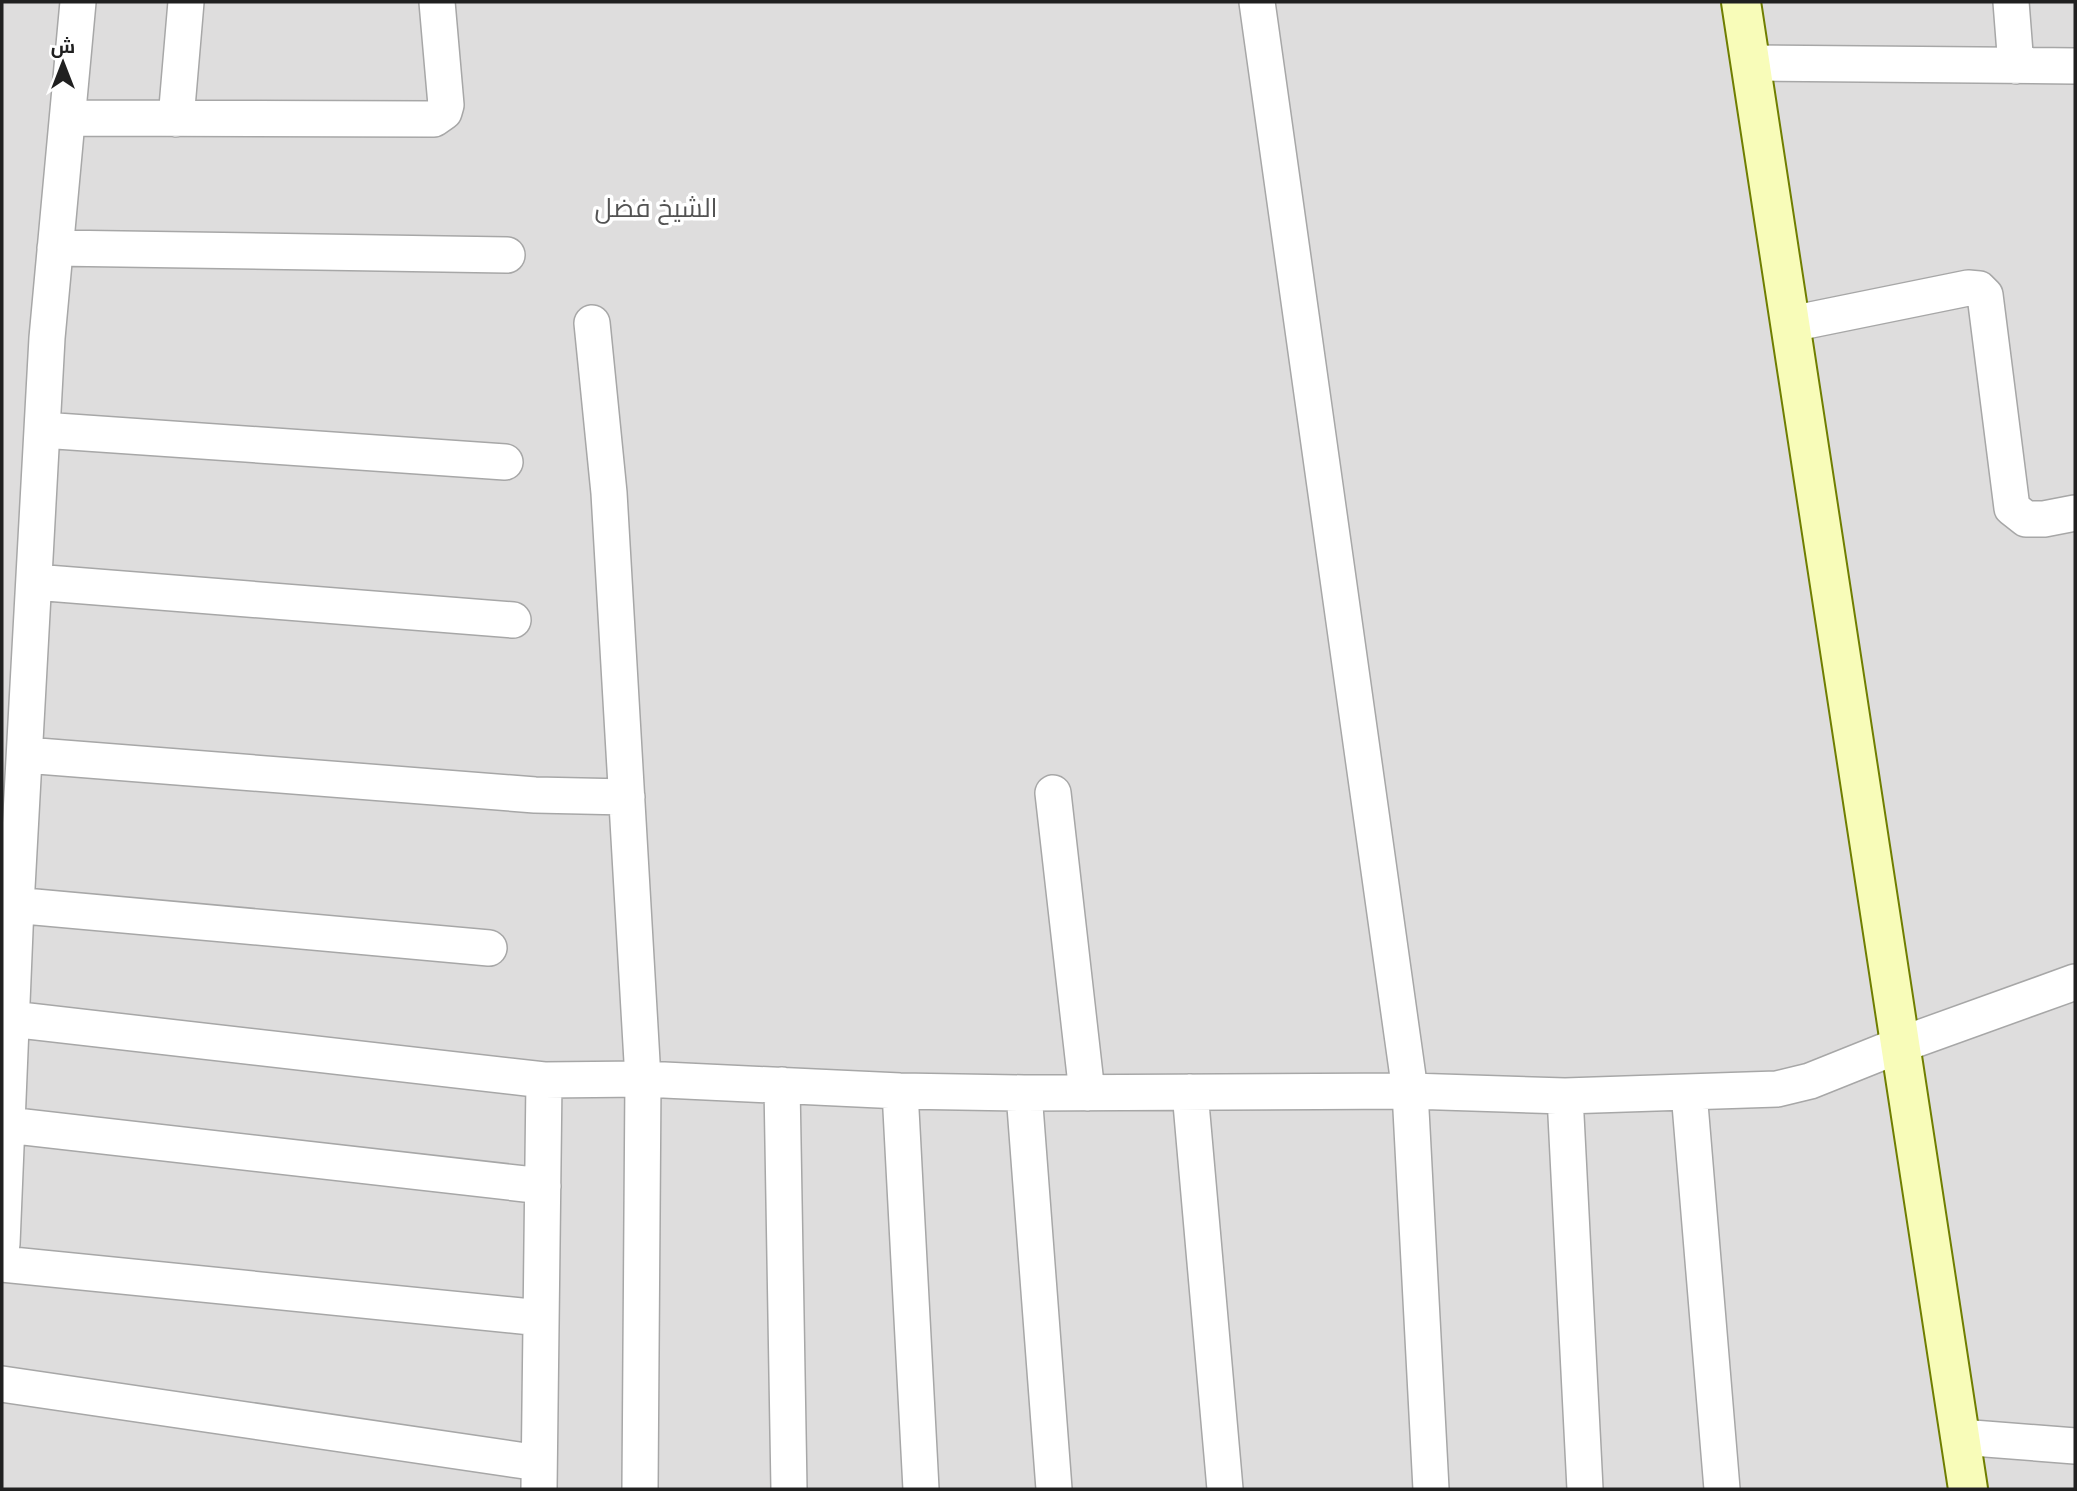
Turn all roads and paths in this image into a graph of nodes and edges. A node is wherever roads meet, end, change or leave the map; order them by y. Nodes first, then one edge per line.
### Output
1 (78, 2) edge
2 (186, 2) edge
3 (437, 2) edge
4 (1257, 2) edge
5 (1741, 2) edge
6 (2011, 2) edge
7 (1751, 63) junction
8 (2016, 66) junction
9 (2075, 66) edge
10 (68, 118) junction
11 (176, 119) junction
12 (55, 248) junction
13 (507, 255) dead end
14 (592, 323) dead end
15 (1791, 324) junction
16 (42, 430) junction
17 (505, 461) dead end
18 (2075, 513) edge
19 (23, 597) edge
20 (513, 620) dead end
21 (14, 713) edge
22 (24, 755) junction
23 (1053, 793) dead end
24 (627, 797) junction
25 (9, 905) edge
26 (489, 948) dead end
27 (2075, 982) edge
28 (11, 1019) junction
29 (1900, 1045) junction
30 (643, 1079) junction
31 (544, 1080) junction
32 (782, 1085) junction
33 (900, 1090) junction
34 (1410, 1091) junction
35 (1190, 1092) junction
36 (1689, 1092) junction
37 (1024, 1093) junction
38 (1087, 1093) junction
39 (1565, 1096) junction
40 (7, 1125) junction
41 (543, 1186) junction
42 (2, 1244) edge
43 (2, 1264) edge
44 (541, 1318) junction
45 (2, 1384) edge
46 (1960, 1437) junction
47 (2075, 1446) edge
48 (539, 1476) edge
49 (639, 1489) edge
50 (789, 1489) edge
51 (921, 1489) edge
52 (1054, 1489) edge
53 (1224, 1489) edge
54 (1431, 1489) edge
55 (1584, 1489) edge
56 (1722, 1489) edge
57 (1968, 1489) edge

1 - 10 street
2 - 11 street
3 - 11 street
4 - 34 street
5 - 7 main road
6 - 8 street
7 - 8 street
7 - 15 main road
8 - 9 street
10 - 11 street
10 - 12 street
12 - 13 street
12 - 16 street
14 - 24 street
15 - 18 street
15 - 29 main road
16 - 17 street
16 - 19 street
19 - 20 street
19 - 21 street
21 - 22 street
22 - 24 street
22 - 25 street
23 - 38 street
24 - 30 street
25 - 26 street
25 - 28 street
27 - 29 street
28 - 31 street
28 - 40 street
29 - 36 street
29 - 46 main road
30 - 31 street
30 - 32 street
30 - 49 street
31 - 41 street
32 - 33 street
32 - 50 street
33 - 37 street
33 - 51 street
34 - 35 street
34 - 39 street
34 - 54 street
35 - 38 street
35 - 53 street
36 - 39 street
36 - 56 street
37 - 38 street
37 - 52 street
39 - 55 street
40 - 41 street
40 - 42 street
41 - 44 street
43 - 44 street
44 - 48 street
45 - 48 street
46 - 47 street
46 - 57 main road

